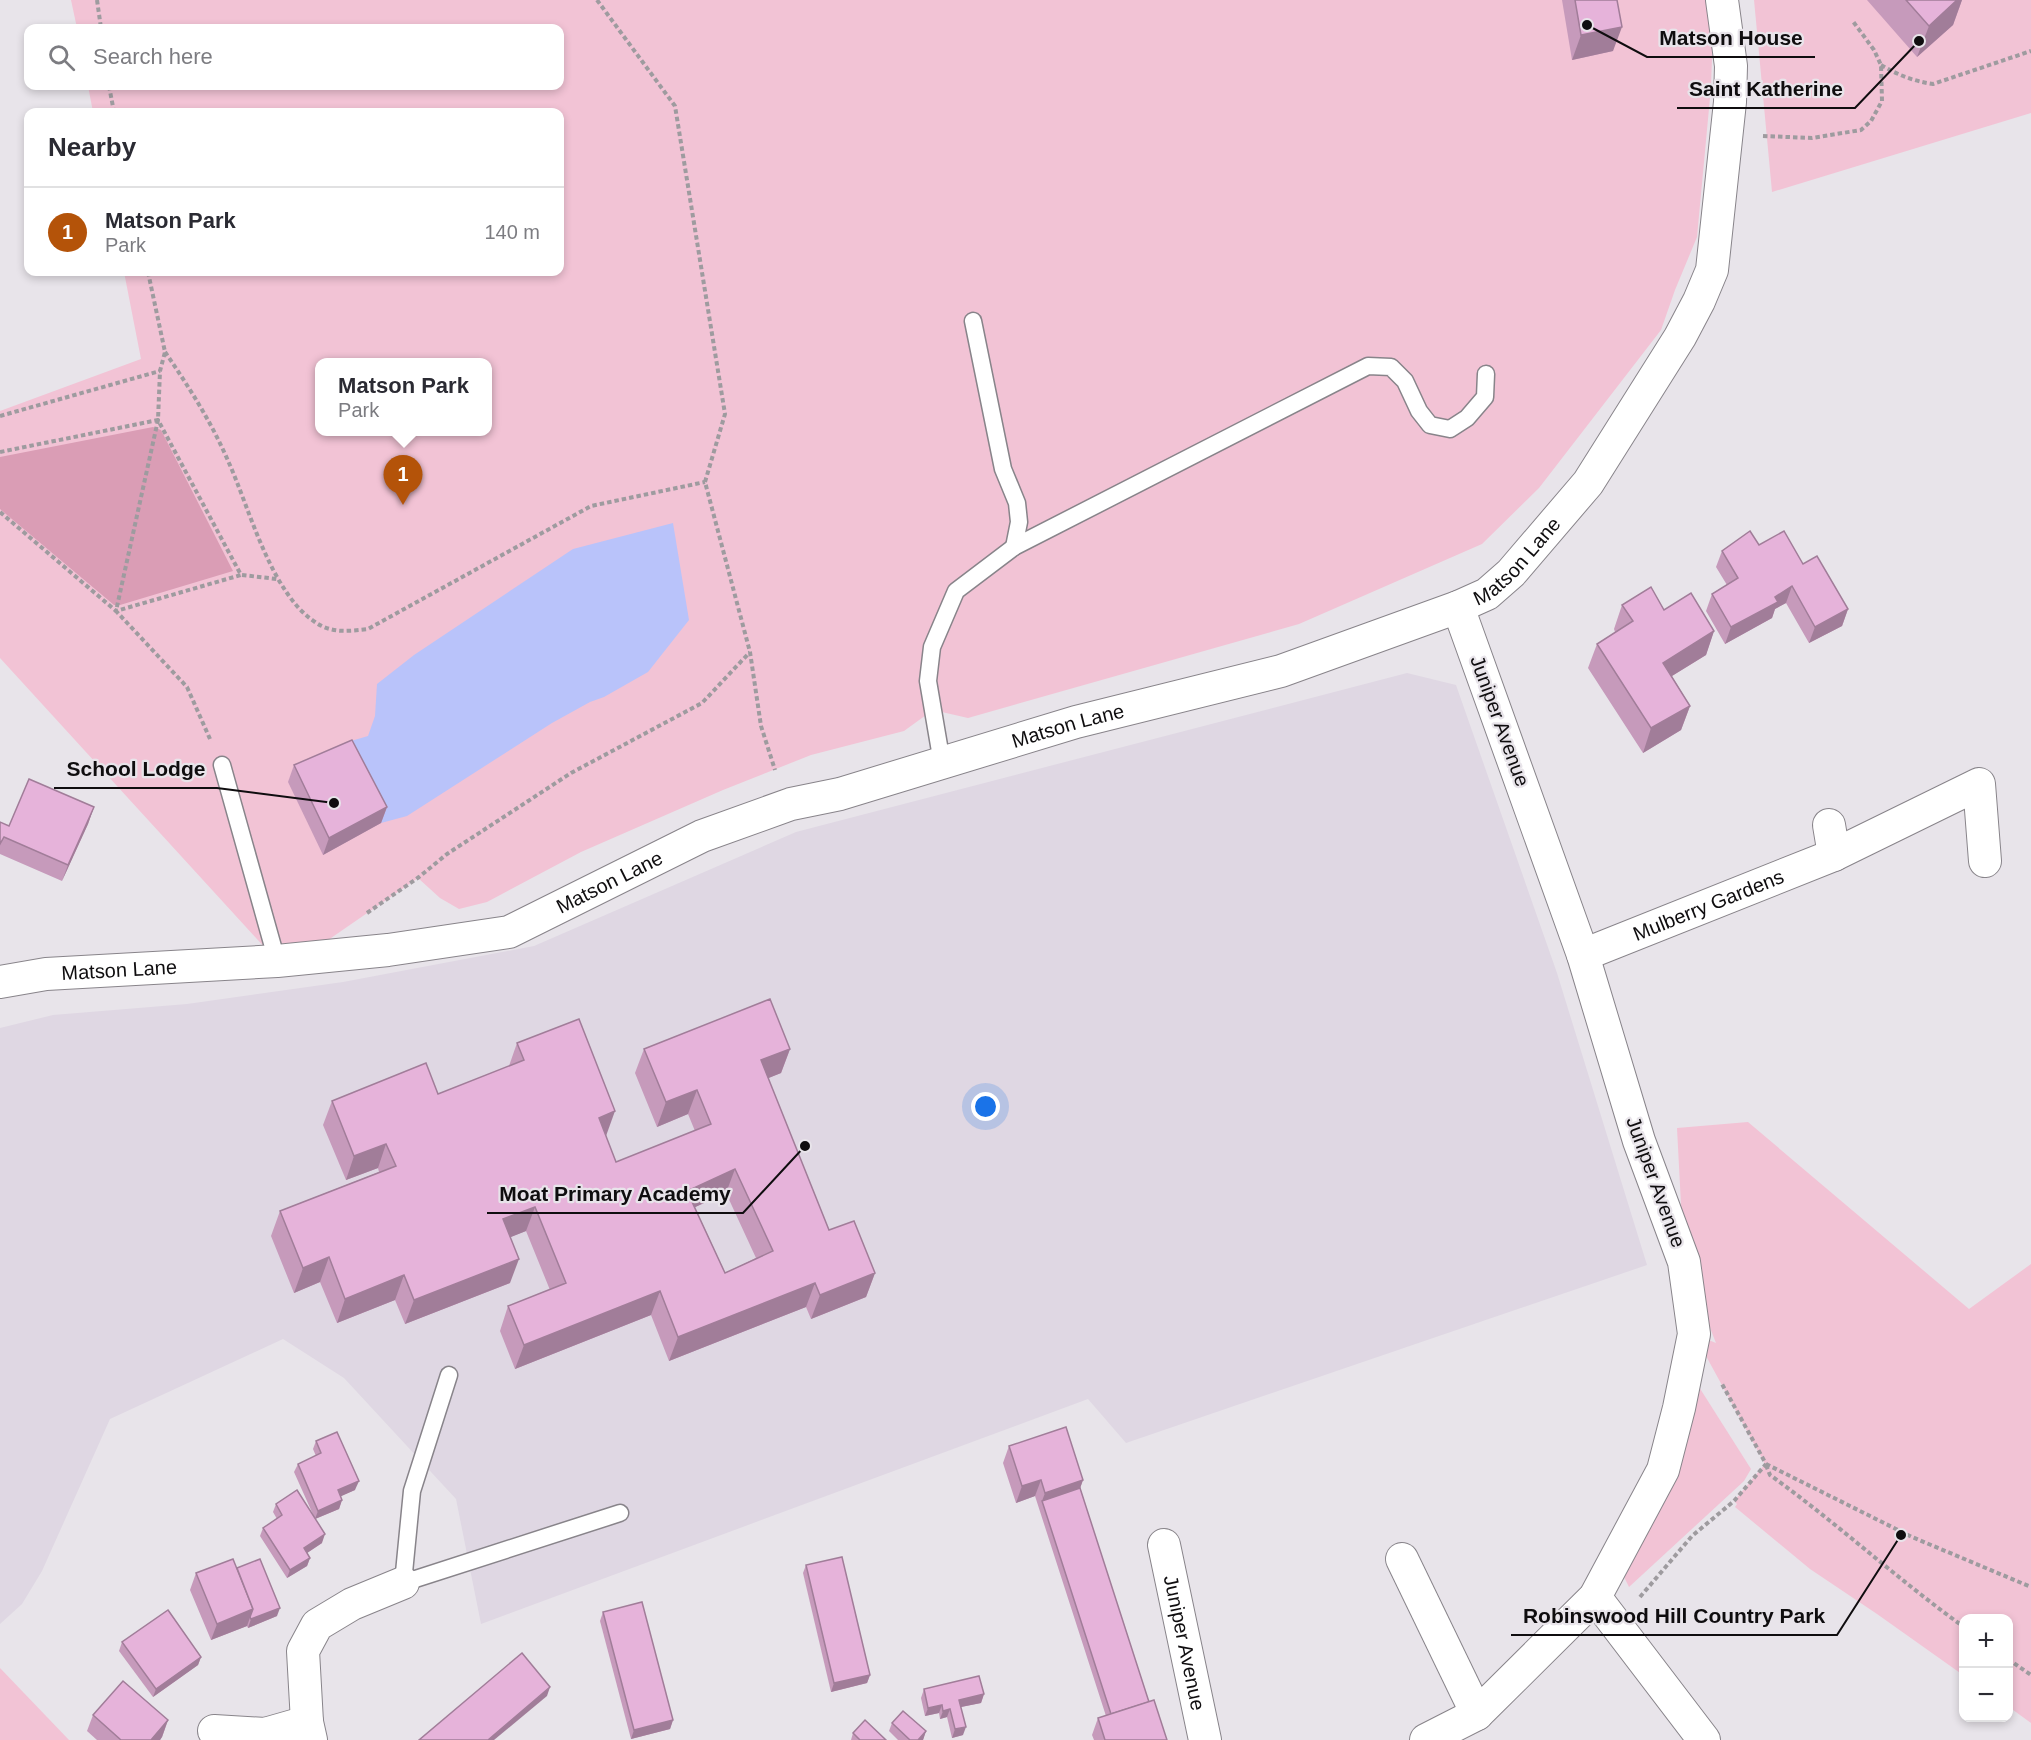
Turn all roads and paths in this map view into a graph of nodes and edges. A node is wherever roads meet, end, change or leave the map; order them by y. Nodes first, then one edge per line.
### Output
1 (97, 0) edge
2 (597, 0) edge
3 (1722, 0) edge
4 (1852, 20) dead end
5 (100, 24) edge
6 (2031, 51) edge
7 (1881, 65) junction
8 (110, 90) edge
9 (113, 108) edge
10 (1727, 136) junction
11 (149, 276) edge
12 (973, 321) dead end
13 (165, 352) junction
14 (160, 371) junction
15 (1486, 374) dead end
16 (0, 416) edge
17 (158, 420) junction
18 (0, 452) edge
19 (705, 482) junction
20 (0, 512) edge
21 (1014, 547) junction
22 (242, 575) junction
23 (277, 579) junction
24 (1458, 607) junction
25 (116, 611) junction
26 (750, 652) junction
27 (942, 763) junction
28 (222, 765) joint
29 (791, 804) junction
30 (1829, 825) dead end
31 (1834, 855) junction
32 (1986, 861) dead end
33 (419, 877) dead end
34 (1583, 955) junction
35 (277, 961) junction
36 (0, 982) edge
37 (449, 1375) dead end
38 (1721, 1384) dead end
39 (1766, 1464) junction
40 (620, 1513) dead end
41 (1164, 1545) dead end
42 (1402, 1559) dead end
43 (403, 1583) junction
44 (2031, 1587) edge
45 (1595, 1597) junction
46 (1959, 1623) edge
47 (1615, 1625) junction
48 (2013, 1662) edge
49 (2031, 1675) edge
50 (1477, 1714) junction
51 (214, 1731) dead end
52 (309, 1731) edge
53 (1205, 1740) edge
54 (1426, 1740) edge
55 (1704, 1740) edge

1 - 5 path
2 - 19 path
3 - 10 street, Matson Lane
4 - 7 path
6 - 7 path
7 - 10 path
8 - 9 path
10 - 24 street, Matson Lane
11 - 13 path
12 - 21 lane
13 - 14 path
13 - 23 path
14 - 16 path
14 - 17 path
15 - 21 lane
17 - 18 path
17 - 22 path
17 - 25 path
19 - 23 path
19 - 26 path
20 - 25 path
21 - 27 lane
22 - 23 path
22 - 25 path
24 - 27 street, Matson Lane
24 - 34 street, Juniper Avenue
25 - 28 path
26 - 29 path
26 - 33 path
27 - 29 street, Matson Lane
28 - 35 lane
29 - 35 street, Matson Lane
30 - 31 street
31 - 32 street, Mulberry Gardens
31 - 34 street, Mulberry Gardens
34 - 45 street, Juniper Avenue
35 - 36 street, Matson Lane
37 - 43 lane
38 - 39 path
39 - 44 path
39 - 46 path
39 - 47 path
40 - 43 lane
41 - 53 street, Juniper Avenue
42 - 50 street
43 - 52 street
45 - 47 street
45 - 50 street, Juniper Avenue
47 - 55 street
48 - 49 path
50 - 54 street, Juniper Avenue
51 - 52 street

